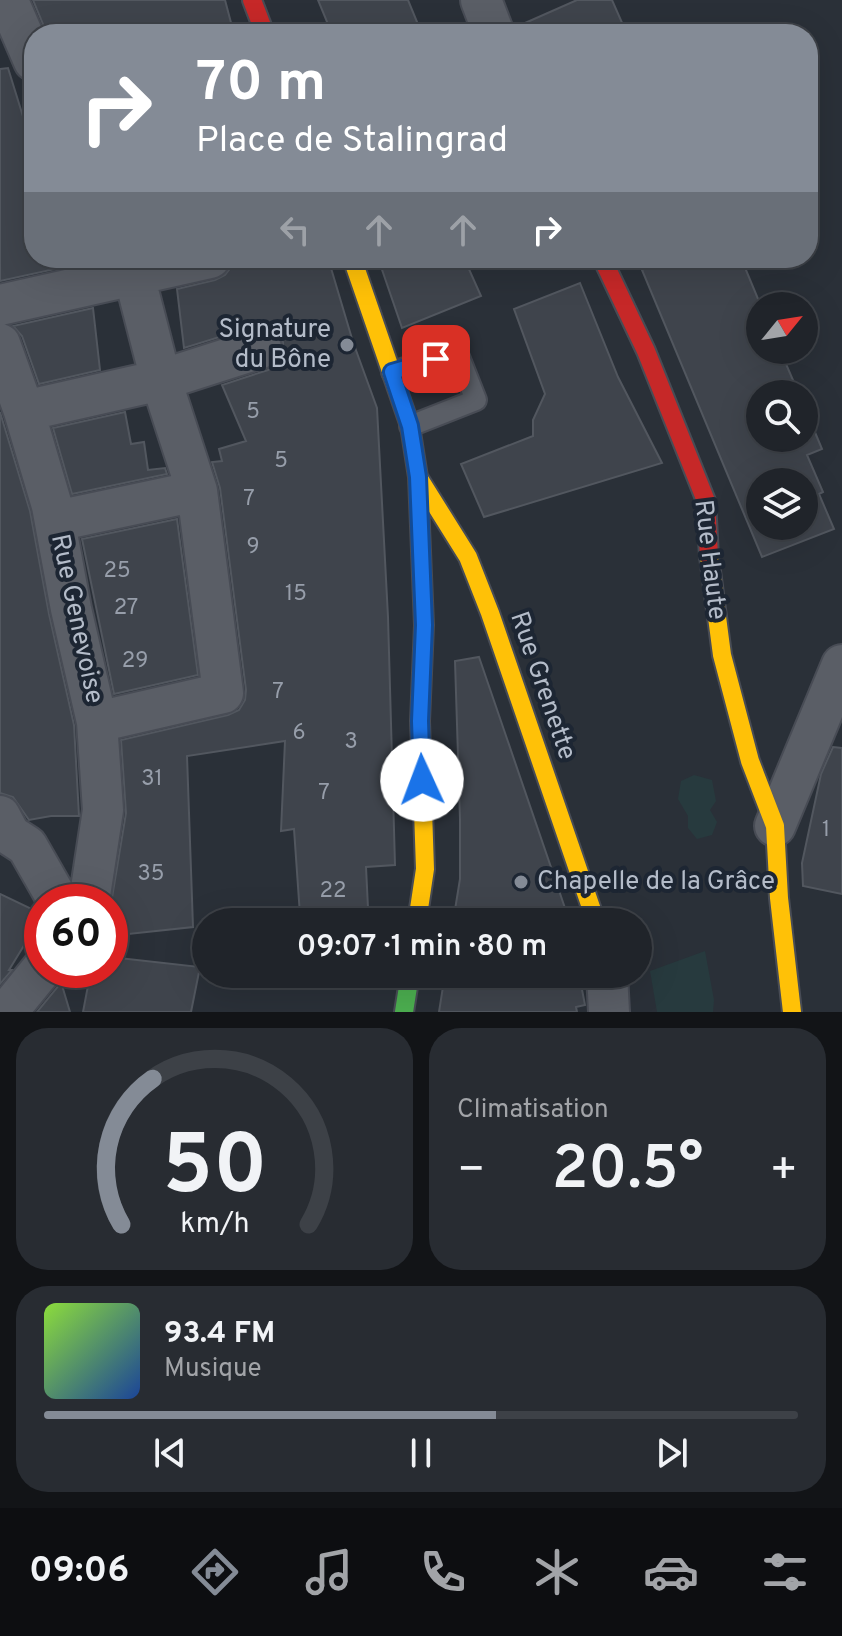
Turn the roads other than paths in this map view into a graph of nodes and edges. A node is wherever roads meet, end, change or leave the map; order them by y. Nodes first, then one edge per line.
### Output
1 (8, 0) edge
2 (252, 0) edge
3 (481, 0) edge
4 (0, 3) edge
5 (261, 24) edge
6 (490, 24) edge
7 (24, 38) edge
8 (165, 268) edge
9 (356, 268) edge
10 (607, 268) edge
11 (134, 275) junction
12 (0, 305) edge
13 (0, 344) edge
14 (261, 348) dead end
15 (392, 372) junction
16 (161, 380) junction
17 (24, 411) junction
18 (410, 426) junction
19 (418, 477) junction
20 (197, 491) junction
21 (56, 521) junction
22 (842, 665) edge
23 (97, 722) junction
24 (0, 816) edge
25 (775, 826) junction
26 (49, 884) edge
27 (92, 884) edge
28 (419, 908) edge
29 (591, 908) edge
30 (27, 988) edge
31 (408, 988) edge
32 (608, 988) edge
33 (7, 1012) edge
34 (404, 1012) edge
35 (609, 1012) edge
36 (792, 1012) edge

1 - 4 street
1 - 7 street
2 - 5 street
3 - 6 street
8 - 11 street
9 - 15 street
10 - 25 street, Rue Haute
11 - 12 street
11 - 16 street
13 - 17 street, Rue Genevoise
14 - 16 street
15 - 18 street
15 - 18 lane
16 - 17 street
16 - 20 street
17 - 21 street, Rue Genevoise
18 - 19 street
19 - 28 street
19 - 29 street, Rue Grenette
20 - 21 street
20 - 23 street
21 - 23 street, Rue Genevoise
22 - 25 street
23 - 27 street, Rue Genevoise
24 - 26 street
25 - 36 street, Rue Haute
30 - 33 street
31 - 34 street
32 - 35 street

